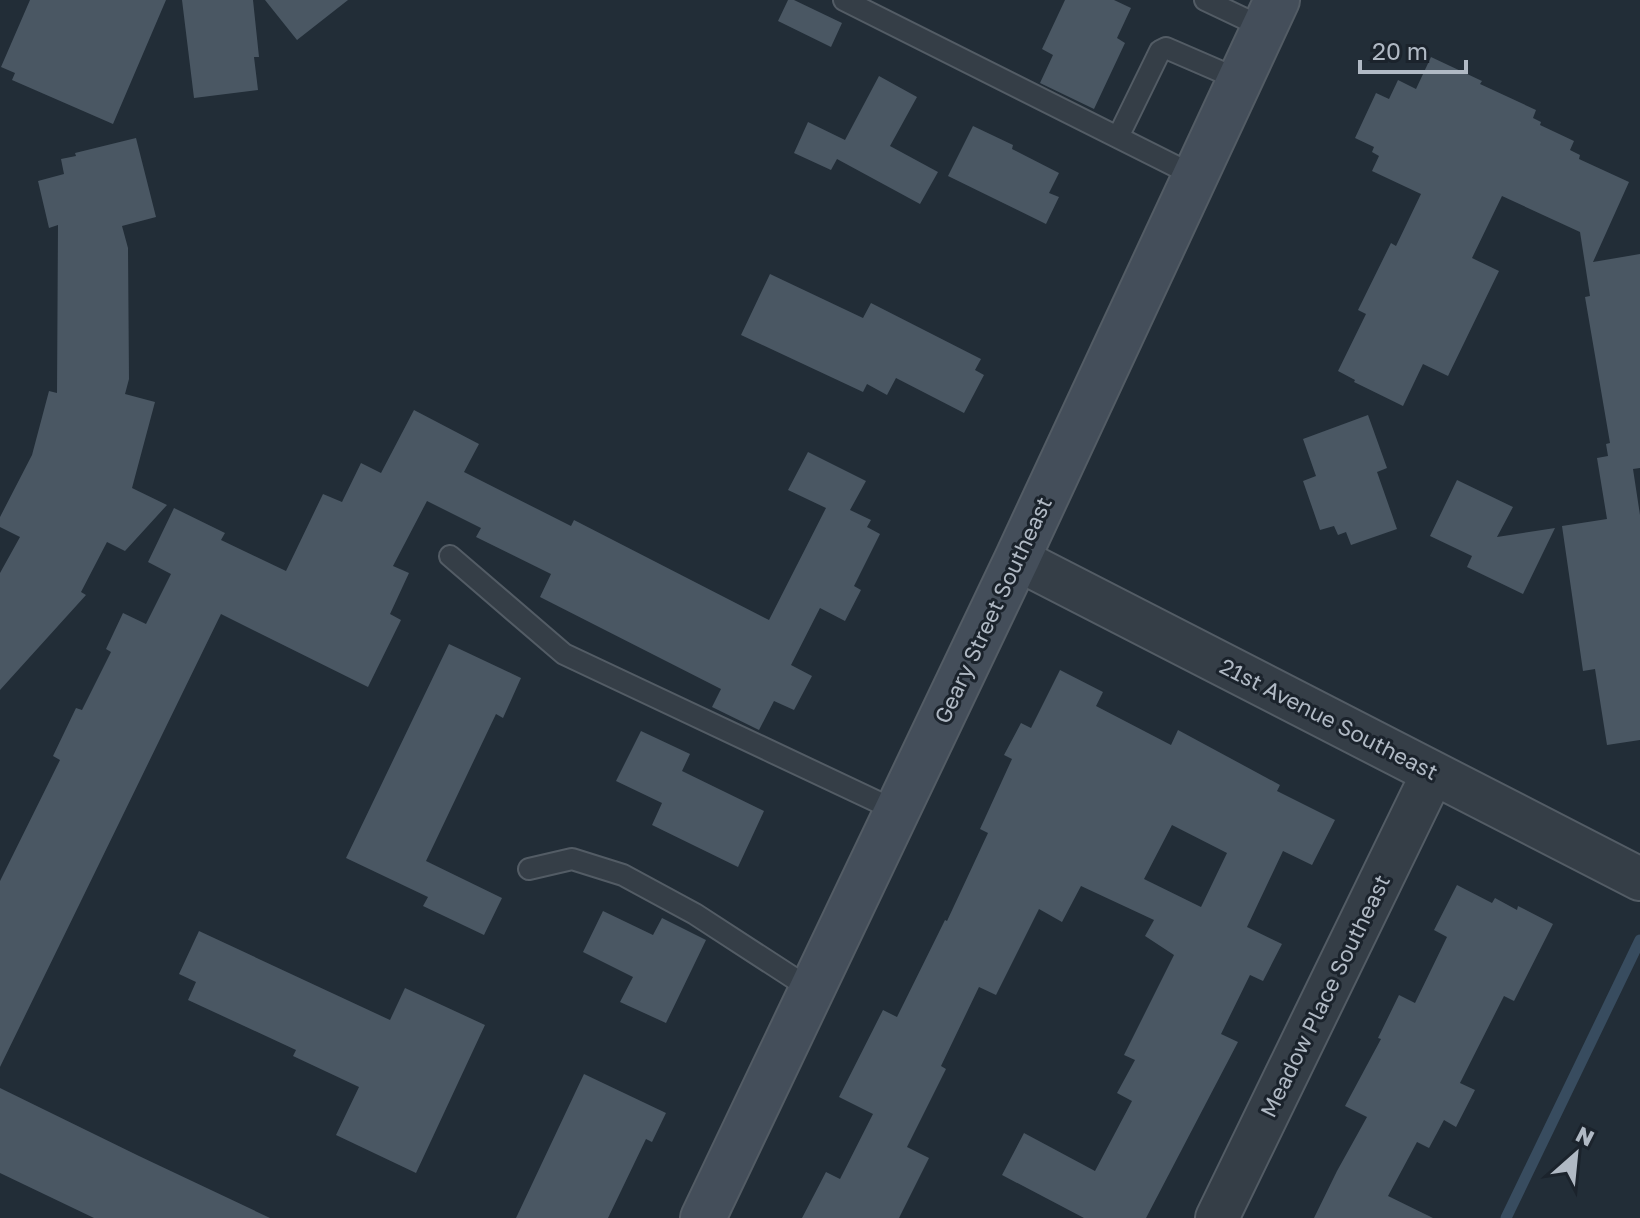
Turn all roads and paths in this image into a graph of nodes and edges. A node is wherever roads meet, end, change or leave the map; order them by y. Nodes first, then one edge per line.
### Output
1 (844, 0) edge
2 (1205, 0) edge
3 (1270, 14) edge
4 (1240, 80) junction
5 (1118, 137) junction
6 (1195, 176) junction
7 (450, 556) dead end
8 (1017, 559) junction
9 (1433, 773) junction
10 (897, 811) junction
11 (529, 869) dead end
12 (1640, 879) edge
13 (812, 990) junction
14 (703, 1218) edge
15 (1217, 1218) edge

1 - 5 lane
2 - 3 lane
3 - 4 main road, Geary Street Southeast
4 - 5 lane
4 - 6 main road, Geary Street Southeast
5 - 6 lane
6 - 8 main road, Geary Street Southeast
7 - 10 lane
8 - 9 street, 21st Avenue Southeast
8 - 10 main road, Geary Street Southeast
9 - 12 street, 21st Avenue Southeast
9 - 15 street, Meadow Place Southeast
10 - 13 main road, Geary Street Southeast
11 - 13 lane
13 - 14 main road, Geary Street Southeast

